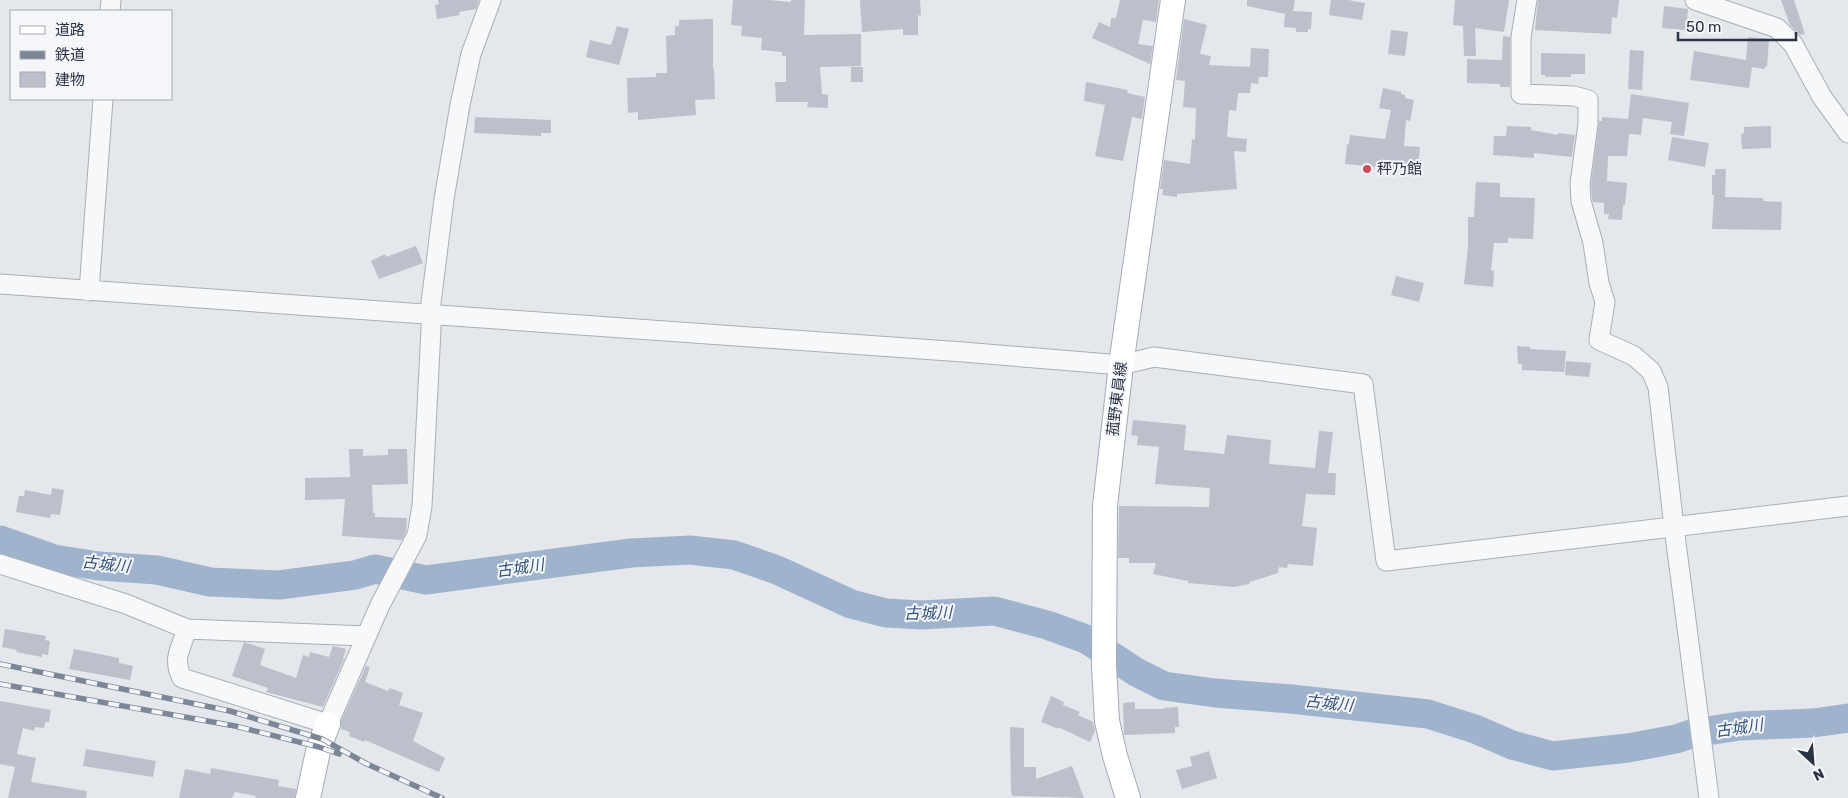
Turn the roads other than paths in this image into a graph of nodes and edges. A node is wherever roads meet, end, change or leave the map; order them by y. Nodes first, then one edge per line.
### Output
1 (491, 0) edge
2 (1173, 0) edge
3 (1527, 0) edge
4 (1695, 0) edge
5 (103, 100) edge
6 (1848, 133) edge
7 (0, 284) edge
8 (89, 291) junction
9 (431, 313) junction
10 (1121, 365) junction
11 (1848, 506) edge
12 (1674, 527) junction
13 (0, 564) edge
14 (187, 629) junction
15 (366, 636) junction
16 (328, 724) junction
17 (308, 798) edge
18 (1128, 798) edge
19 (1709, 798) edge

1 - 9 street
2 - 10 main road, 菰野東員線
3 - 12 street
4 - 6 street
5 - 8 street
7 - 8 street
8 - 9 street
9 - 10 street
9 - 15 street
10 - 12 street
10 - 18 main road, 菰野東員線
11 - 12 street
12 - 19 street
13 - 14 street
14 - 15 street
14 - 16 street
15 - 16 street
16 - 17 main road

